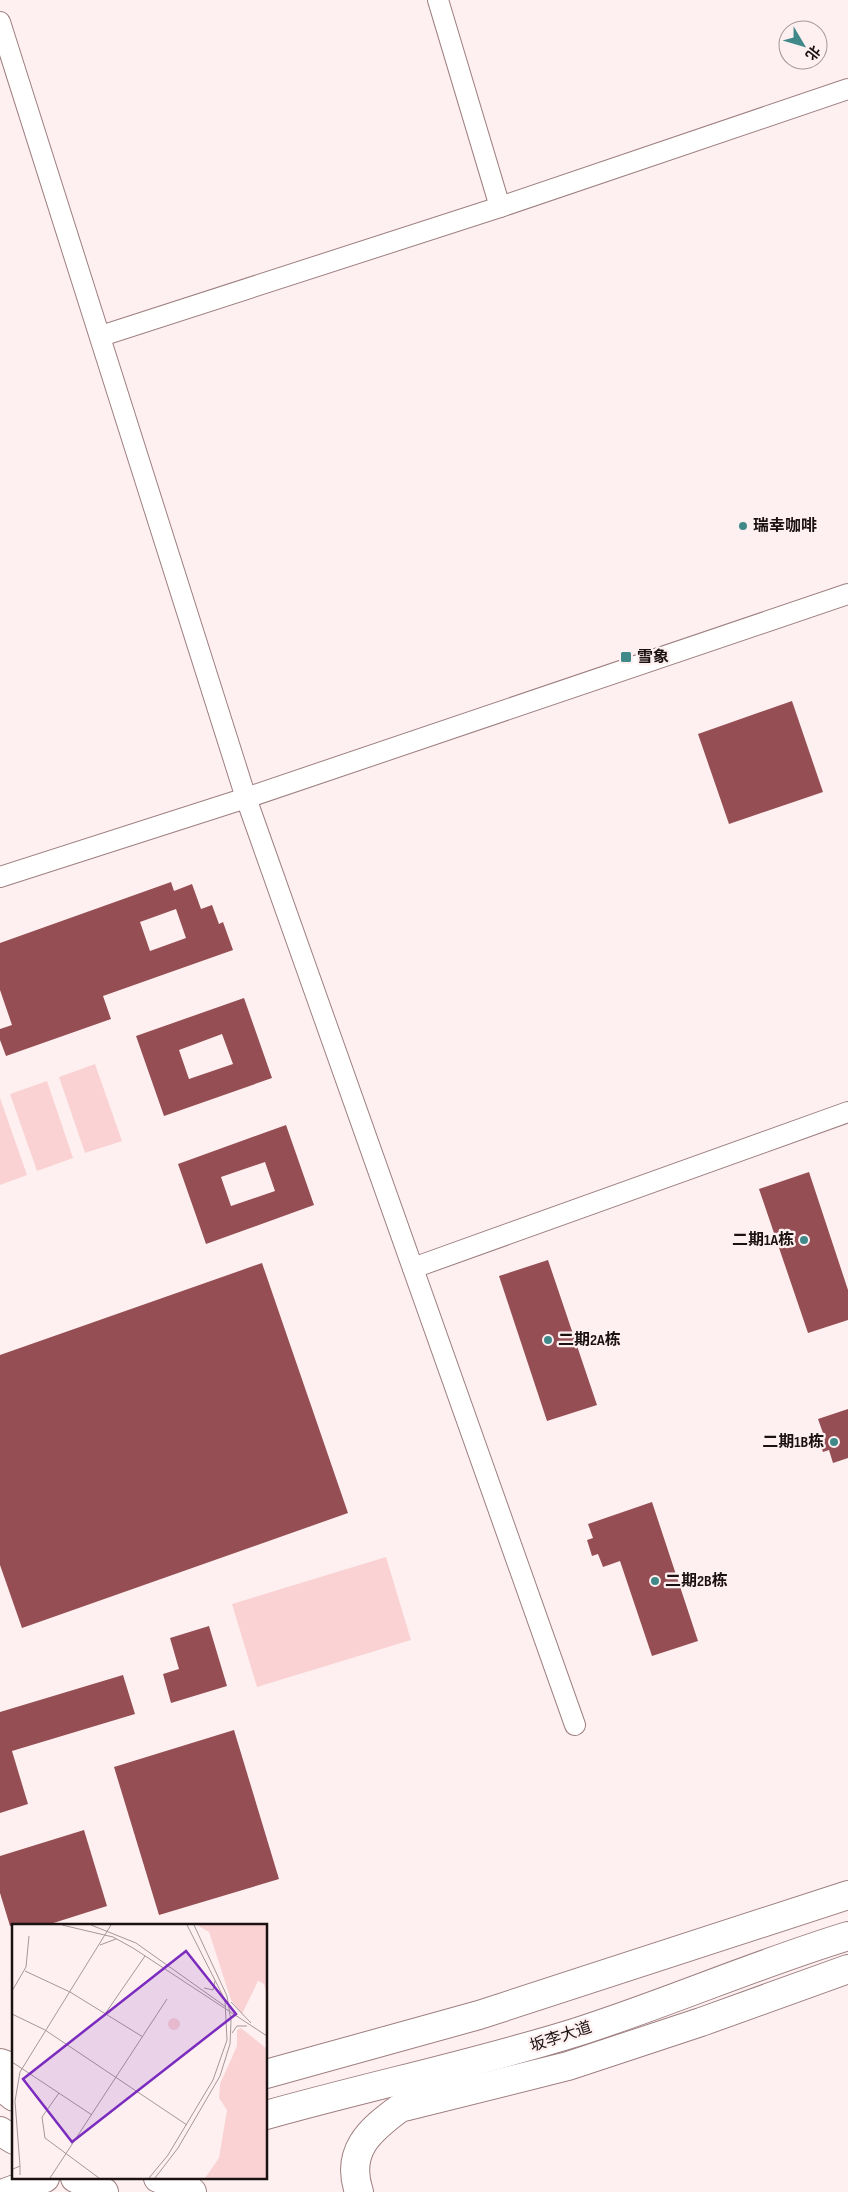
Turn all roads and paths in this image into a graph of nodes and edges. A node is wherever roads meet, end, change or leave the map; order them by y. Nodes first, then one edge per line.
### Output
1 (438, 0) edge
2 (0, 22) edge
3 (848, 89) edge
4 (500, 206) junction
5 (101, 336) junction
6 (848, 594) edge
7 (246, 798) junction
8 (0, 877) edge
9 (848, 1112) edge
10 (413, 1268) junction
11 (576, 1725) dead end
12 (848, 1895) edge
13 (848, 1936) edge
14 (848, 1969) edge
15 (0, 2063) edge
16 (12, 2067) edge
17 (268, 2073) edge
18 (0, 2086) edge
19 (12, 2095) edge
20 (268, 2114) edge
21 (0, 2131) edge
22 (12, 2139) edge
23 (39, 2180) edge
24 (79, 2180) edge
25 (163, 2180) edge
26 (6, 2192) edge
27 (104, 2192) edge
28 (192, 2192) edge
29 (359, 2192) edge

1 - 4 street
2 - 5 street
3 - 4 street
4 - 5 street
5 - 7 street
6 - 7 street
7 - 8 street
7 - 10 street
9 - 10 street
10 - 11 street
12 - 17 main road
13 - 20 main road, 坂李大道
14 - 29 main road
15 - 16 main road
18 - 19 main road
21 - 22 main road
23 - 26 main road
24 - 27 main road
25 - 28 main road

